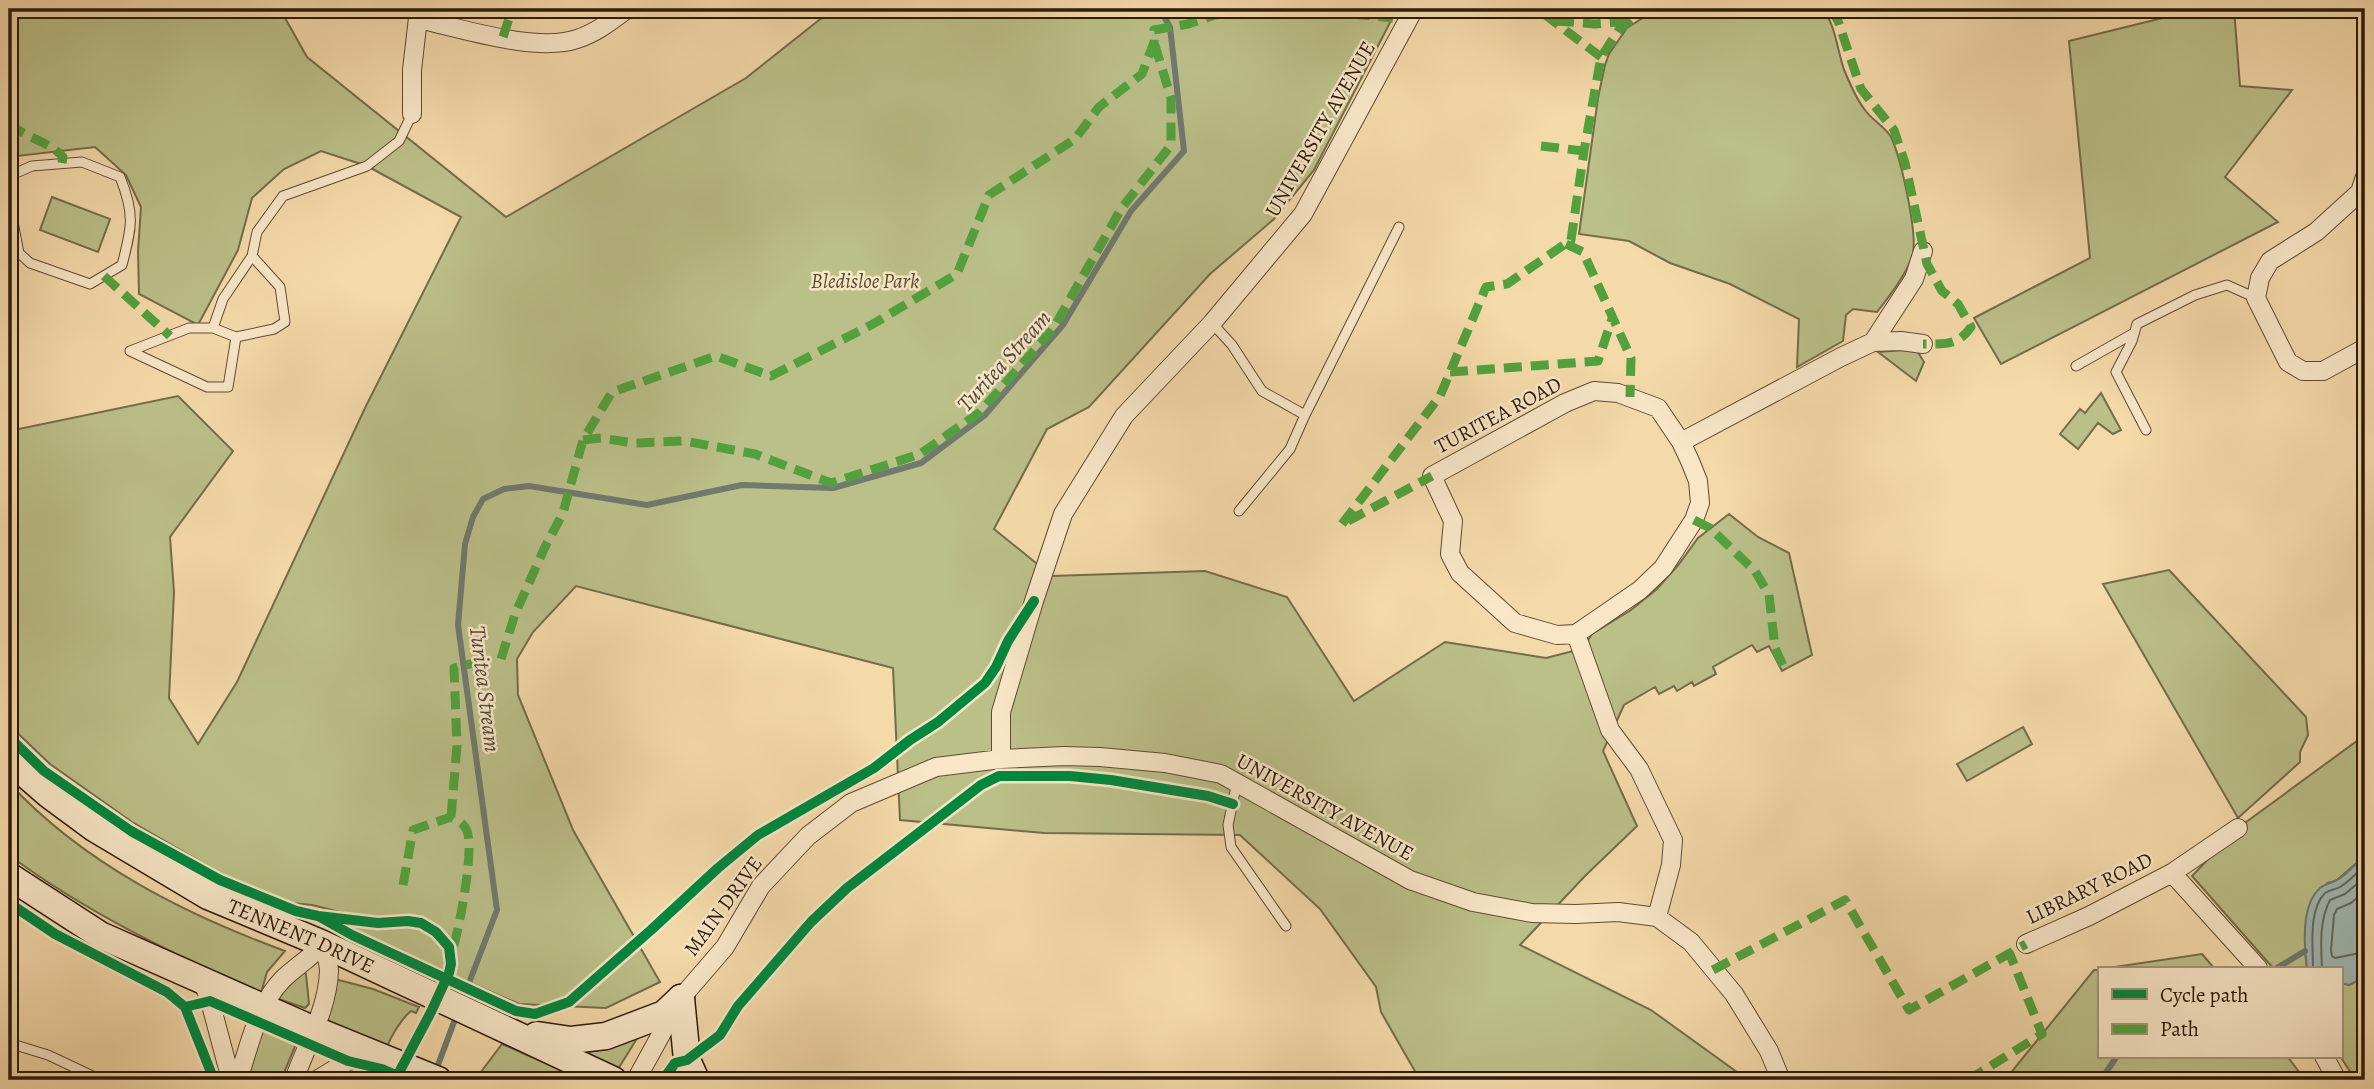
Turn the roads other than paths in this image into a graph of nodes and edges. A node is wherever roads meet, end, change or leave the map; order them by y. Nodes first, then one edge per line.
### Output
1 (627, 9) edge
2 (1414, 9) edge
3 (419, 14) edge
4 (412, 114) joint
5 (9, 176) edge
6 (2364, 192) edge
7 (9, 201) edge
8 (1399, 227) dead end
9 (1923, 251) dead end
10 (252, 256) junction
11 (2256, 298) junction
12 (1212, 323) junction
13 (213, 328) junction
14 (2134, 333) junction
15 (236, 337) junction
16 (1873, 342) junction
17 (1923, 344) dead end
18 (2365, 348) edge
19 (2076, 366) dead end
20 (1305, 415) junction
21 (2146, 430) dead end
22 (1681, 442) junction
23 (1239, 511) dead end
24 (1576, 634) junction
25 (1001, 759) junction
26 (9, 760) edge
27 (1237, 782) junction
28 (2238, 828) dead end
29 (2172, 873) junction
30 (9, 876) edge
31 (1657, 917) junction
32 (1286, 926) dead end
33 (323, 944) junction
34 (2026, 944) dead end
35 (2257, 967) edge
36 (202, 980) junction
37 (681, 998) junction
38 (263, 1007) junction
39 (314, 1029) junction
40 (508, 1030) junction
41 (9, 1043) edge
42 (381, 1058) junction
43 (2325, 1058) edge
44 (101, 1080) edge
45 (231, 1080) edge
46 (238, 1080) edge
47 (294, 1080) edge
48 (317, 1080) edge
49 (438, 1080) edge
50 (613, 1080) edge
51 (636, 1080) edge
52 (696, 1080) edge
53 (1782, 1080) edge
54 (2337, 1080) edge

1 - 3 street
2 - 12 street, UNIVERSITY AVENUE
3 - 4 street
4 - 10 lane
5 - 7 lane
6 - 11 street
8 - 20 lane
9 - 16 street
10 - 13 lane
10 - 15 lane
11 - 14 lane
11 - 18 street
12 - 20 lane
12 - 25 street, UNIVERSITY AVENUE
13 - 15 lane
13 - 15 lane
14 - 19 lane
14 - 21 lane
16 - 17 street
16 - 22 street
20 - 23 lane
22 - 24 street, TURITEA ROAD
22 - 24 street, TURITEA ROAD
24 - 31 street
25 - 27 street, UNIVERSITY AVENUE
25 - 37 street, MAIN DRIVE
26 - 33 main road, TENNENT DRIVE
27 - 31 street, UNIVERSITY AVENUE
27 - 32 lane
28 - 29 street, LIBRARY ROAD
29 - 34 street, LIBRARY ROAD
29 - 35 street, LIBRARY ROAD
30 - 36 main road
31 - 53 street, UNIVERSITY AVENUE
33 - 38 street
33 - 39 street
33 - 40 main road, TENNENT DRIVE
36 - 38 main road
36 - 45 street
37 - 40 main road
37 - 51 street, MAIN DRIVE
37 - 52 main road
38 - 39 main road
38 - 46 street
39 - 42 main road
39 - 47 street
40 - 50 main road, TENNENT DRIVE
41 - 44 lane
42 - 48 street
42 - 49 main road
43 - 54 street

